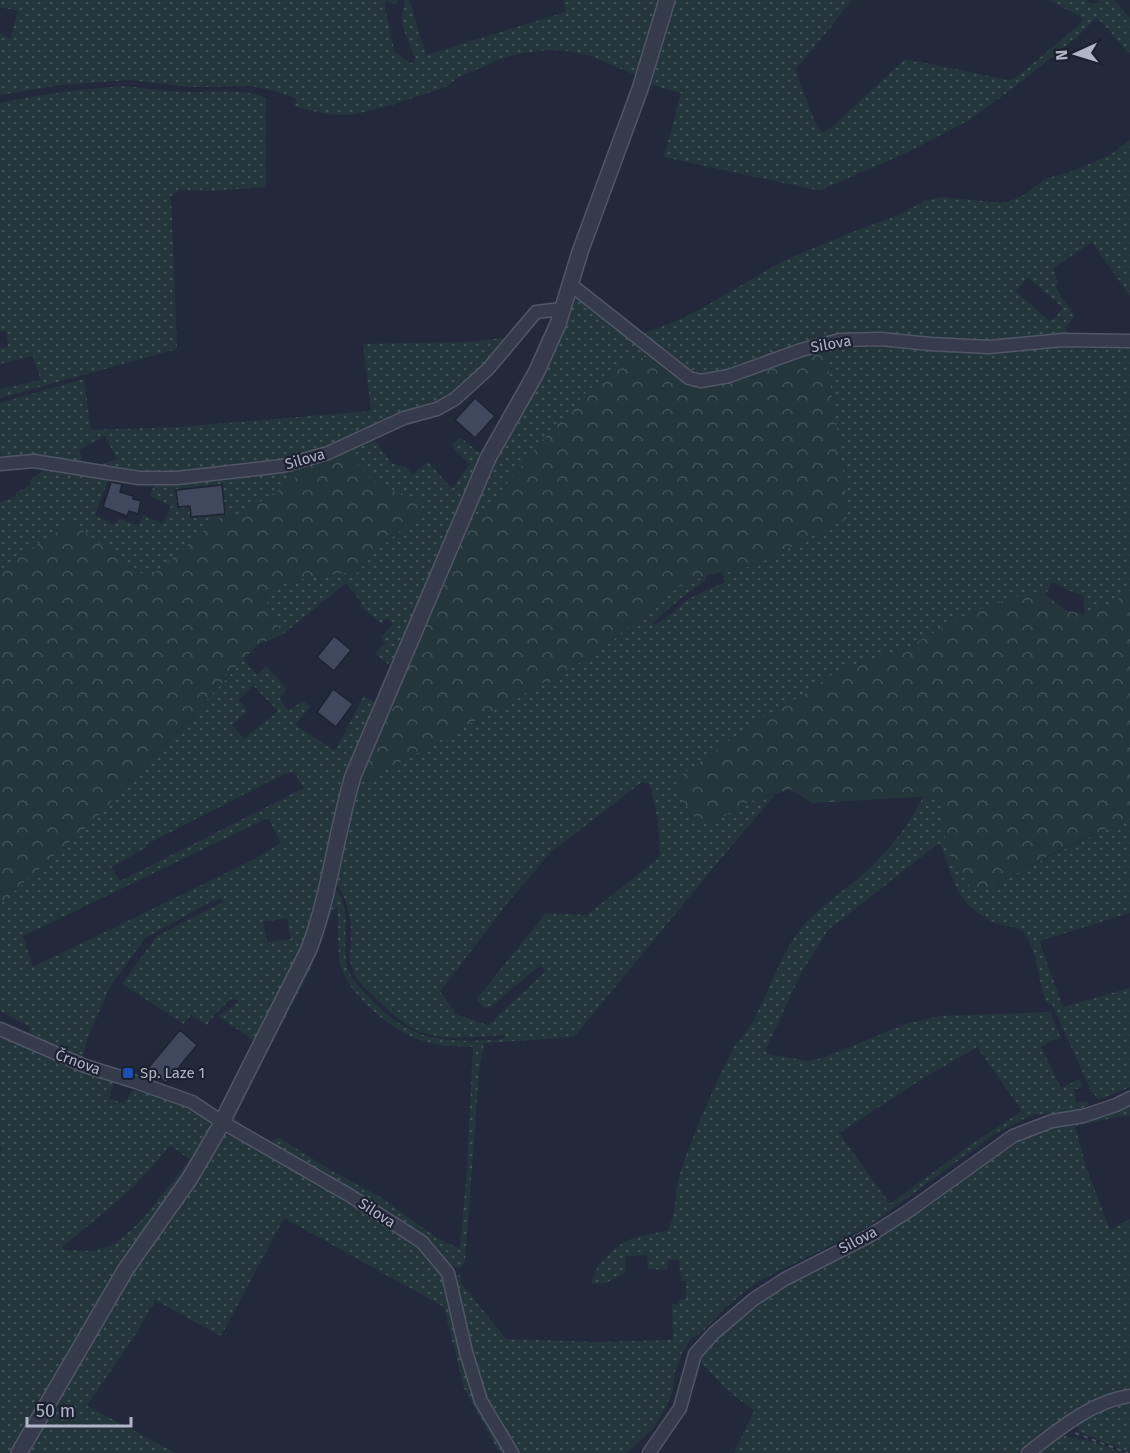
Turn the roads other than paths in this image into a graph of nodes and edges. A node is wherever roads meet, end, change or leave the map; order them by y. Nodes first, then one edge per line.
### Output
1 (667, 0) edge
2 (570, 284) junction
3 (562, 309) junction
4 (1130, 341) edge
5 (0, 464) edge
6 (0, 1029) edge
7 (1130, 1098) edge
8 (222, 1122) junction
9 (1130, 1396) edge
10 (19, 1453) edge
11 (512, 1453) edge
12 (649, 1453) edge
13 (1028, 1453) edge

1 - 2 street
2 - 3 street
2 - 4 street, Silova
3 - 5 street, Silova
3 - 8 street
6 - 8 street, Črnova
7 - 12 street, Silova
8 - 10 street
8 - 11 street, Silova
9 - 13 street

